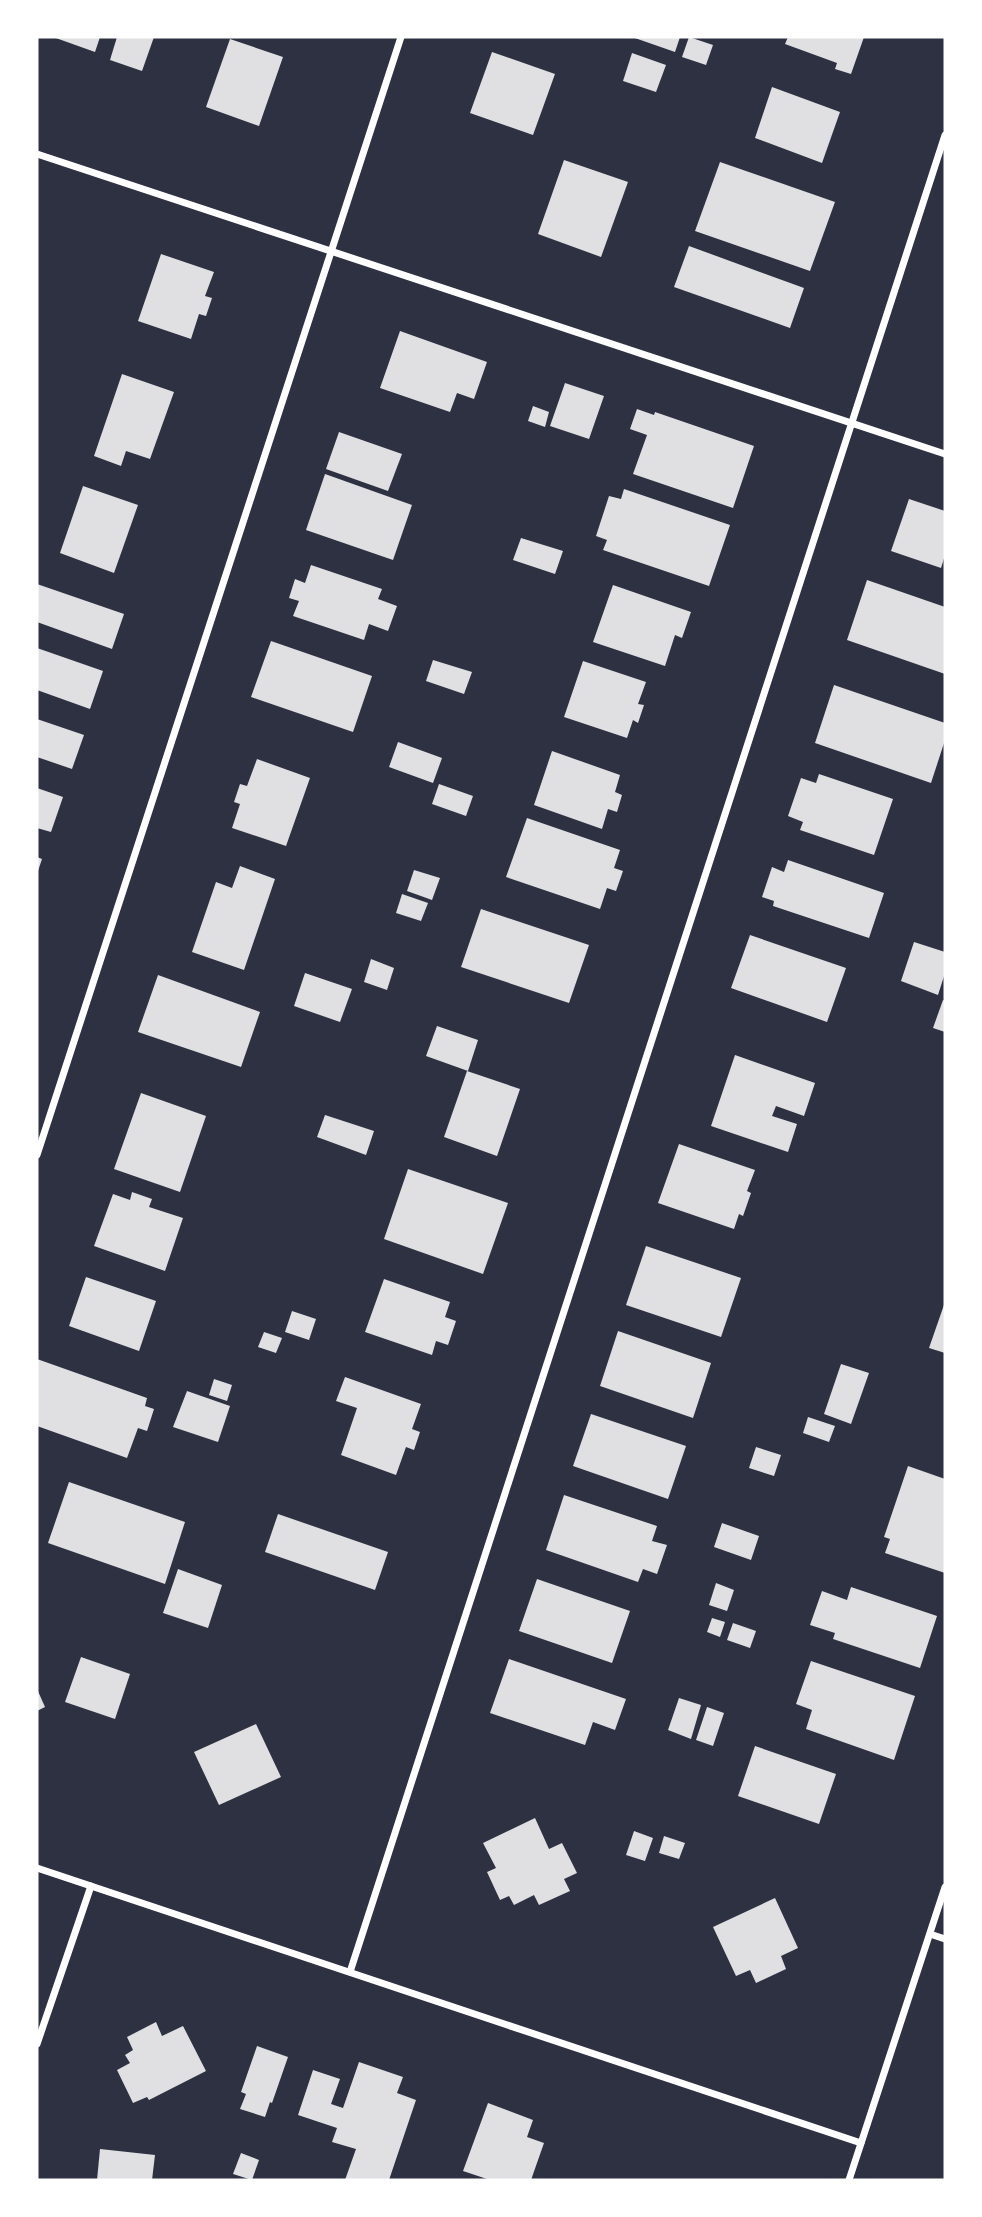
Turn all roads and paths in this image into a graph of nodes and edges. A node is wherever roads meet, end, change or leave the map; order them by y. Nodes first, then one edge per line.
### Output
1 (401, 37) edge
2 (945, 135) edge
3 (37, 154) edge
4 (331, 251) junction
5 (852, 423) junction
6 (945, 454) edge
7 (37, 1155) edge
8 (37, 1868) edge
9 (91, 1886) junction
10 (945, 1887) edge
11 (930, 1934) junction
12 (945, 1939) edge
13 (350, 1972) junction
14 (37, 2044) edge
15 (861, 2143) junction
16 (849, 2180) edge

1 - 4 street
2 - 5 street
3 - 4 street
4 - 5 street
4 - 7 street
5 - 6 street
5 - 13 street
8 - 9 street
9 - 13 street
9 - 14 street
10 - 11 street
11 - 12 street
11 - 15 street
13 - 15 street
15 - 16 street

